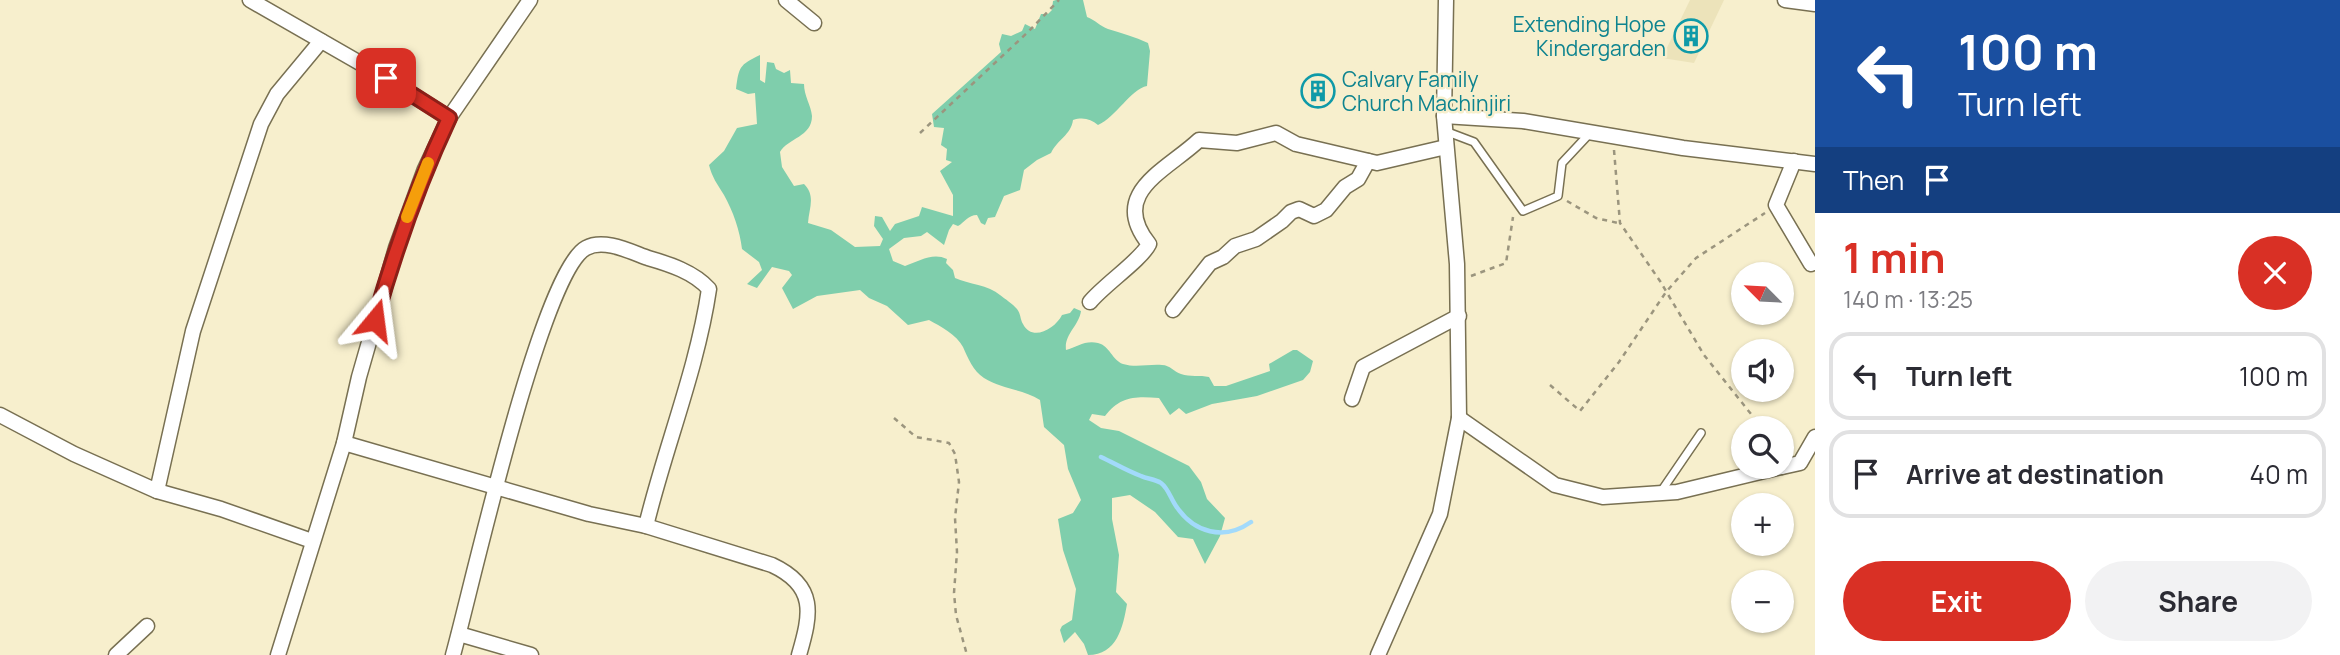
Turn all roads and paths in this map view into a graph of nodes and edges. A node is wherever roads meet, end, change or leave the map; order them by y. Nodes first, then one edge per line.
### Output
1 (250, 0) edge
2 (530, 0) edge
3 (786, 0) edge
4 (1059, 0) edge
5 (1446, 0) edge
6 (1785, 0) edge
7 (1815, 4) edge
8 (814, 23) dead end
9 (321, 41) junction
10 (449, 118) junction
11 (1444, 123) junction
12 (1591, 132) junction
13 (920, 134) dead end
14 (1613, 136) junction
15 (1446, 147) junction
16 (1794, 161) junction
17 (1368, 162) junction
18 (1815, 164) edge
19 (1558, 196) junction
20 (1776, 205) junction
21 (1523, 211) junction
22 (1620, 223) junction
23 (1811, 264) dead end
24 (1458, 280) junction
25 (1666, 292) junction
26 (1090, 302) dead end
27 (1173, 310) dead end
28 (1459, 316) junction
29 (1550, 385) dead end
30 (1352, 399) dead end
31 (0, 415) edge
32 (1753, 416) edge
33 (894, 418) dead end
34 (1460, 418) junction
35 (1701, 433) dead end
36 (1815, 437) edge
37 (344, 443) junction
38 (1794, 464) edge
39 (1731, 479) edge
40 (497, 488) junction
41 (157, 491) junction
42 (1659, 493) junction
43 (646, 526) junction
44 (312, 541) junction
45 (147, 626) dead end
46 (459, 634) junction
47 (116, 655) edge
48 (278, 655) edge
49 (453, 655) edge
50 (531, 655) edge
51 (799, 655) edge
52 (967, 655) edge
53 (1378, 655) edge

1 - 9 street
2 - 10 street
3 - 8 street
4 - 13 path
5 - 11 street
6 - 7 street
9 - 10 street
9 - 41 street
10 - 37 street
11 - 12 street
11 - 15 street
11 - 21 lane
12 - 14 street
12 - 19 lane
14 - 16 street
14 - 22 path
15 - 17 street
15 - 24 street
16 - 18 street
16 - 20 street
17 - 26 street
17 - 27 street
19 - 21 lane
19 - 22 path
20 - 23 street
20 - 25 path
21 - 24 path
22 - 25 path
24 - 28 street
25 - 29 path
25 - 32 path
28 - 30 street
28 - 34 street
31 - 41 street
33 - 52 path
34 - 42 street
34 - 53 street
35 - 42 lane
36 - 38 street
37 - 40 street
37 - 44 street
39 - 42 street
40 - 43 street
40 - 43 street
40 - 46 street
41 - 44 street
43 - 51 street
44 - 48 street
45 - 47 street
46 - 49 street
46 - 50 street

